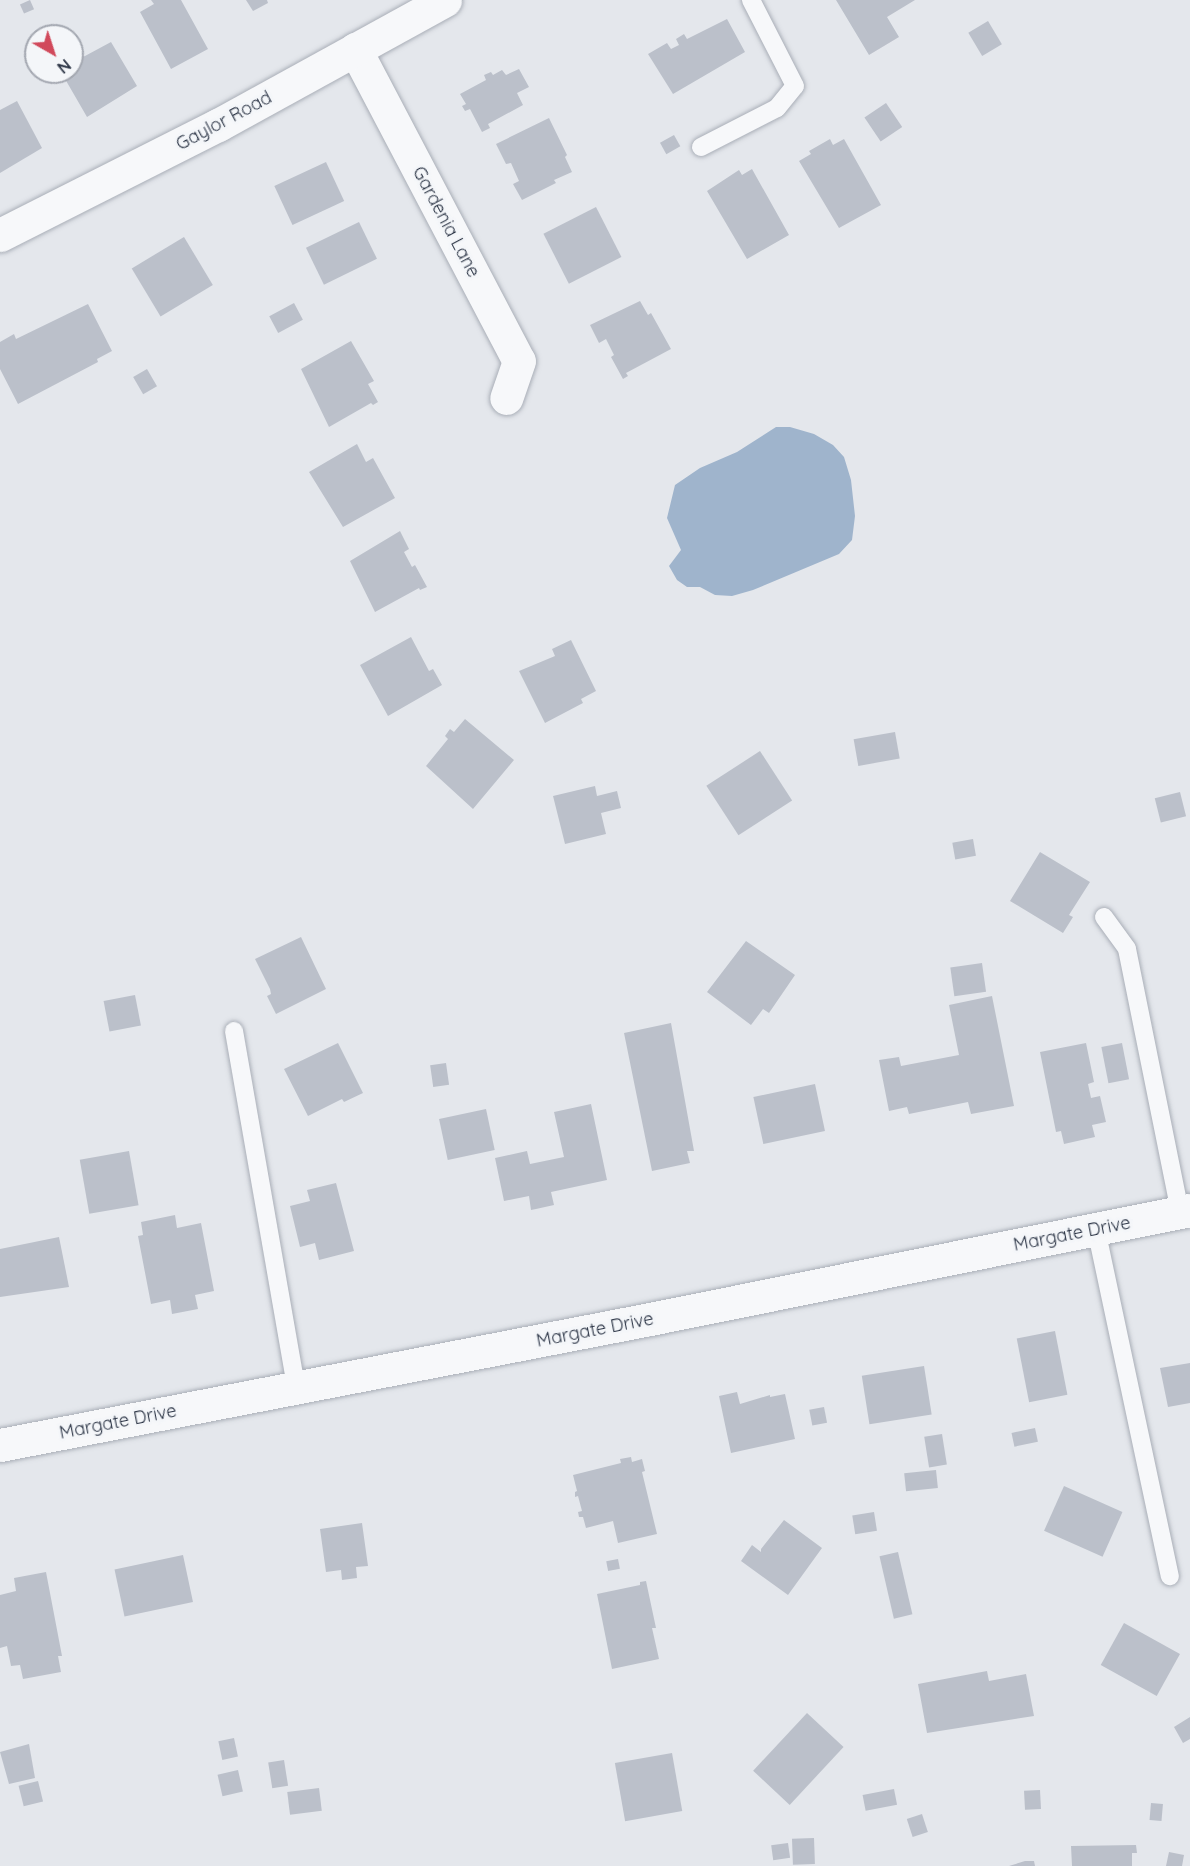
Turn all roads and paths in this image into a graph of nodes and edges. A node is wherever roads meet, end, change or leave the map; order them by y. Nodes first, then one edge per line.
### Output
1 (445, 0) edge
2 (751, 0) edge
3 (355, 49) junction
4 (701, 147) dead end
5 (0, 235) edge
6 (506, 398) dead end
7 (1104, 917) dead end
8 (234, 1031) dead end
9 (1185, 1211) edge
10 (1096, 1229) junction
11 (296, 1388) junction
12 (0, 1445) edge
13 (1170, 1576) dead end

1 - 3 street, Gaylor Road
2 - 4 lane
3 - 5 street, Gaylor Road
3 - 6 street, Gardenia Lane
7 - 9 lane
8 - 11 lane
9 - 10 street, Margate Drive
10 - 11 street, Margate Drive
10 - 13 lane
11 - 12 street, Margate Drive

